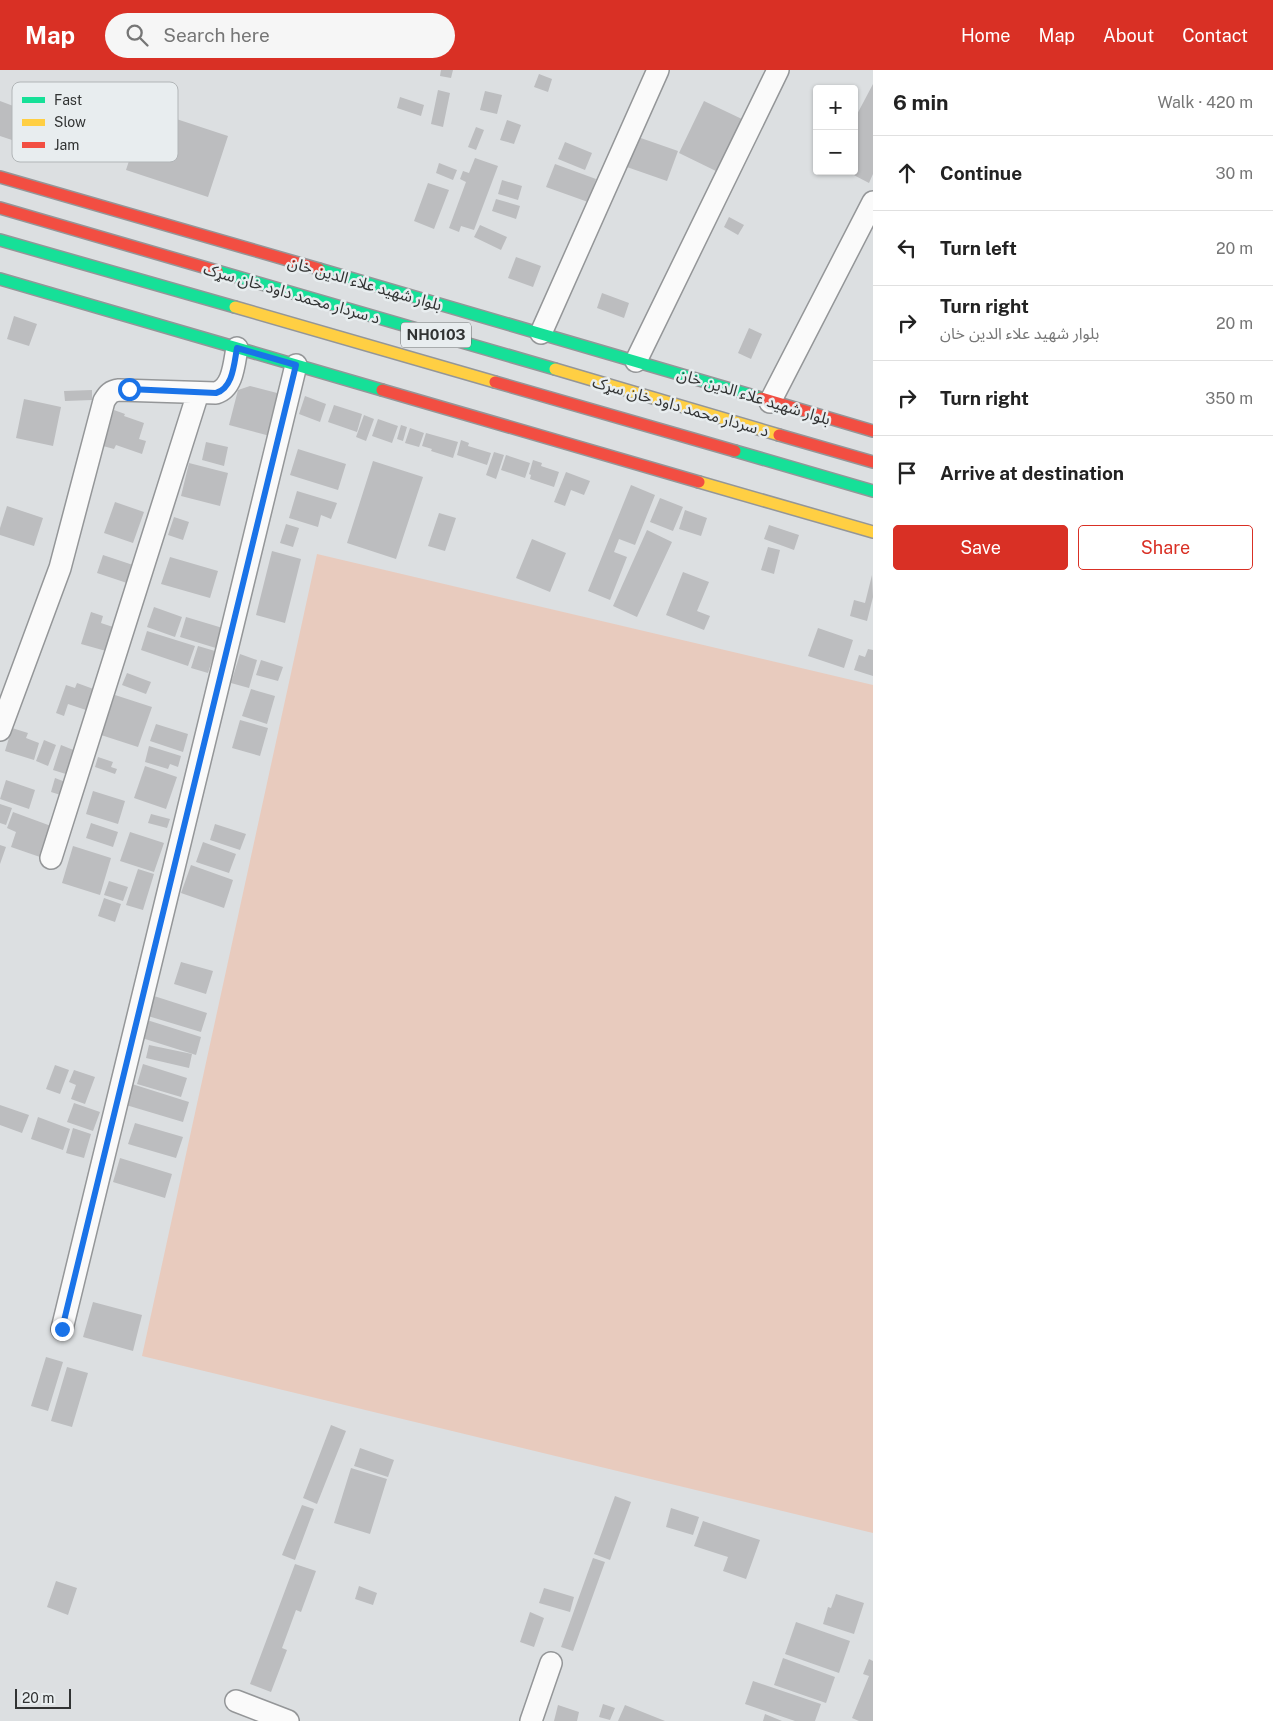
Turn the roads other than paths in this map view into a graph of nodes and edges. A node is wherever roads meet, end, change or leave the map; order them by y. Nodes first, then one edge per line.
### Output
1 (658, 70) edge
2 (778, 70) edge
3 (0, 178) edge
4 (873, 202) edge
5 (0, 208) edge
6 (0, 240) edge
7 (0, 279) edge
8 (306, 313) junction
9 (541, 333) junction
10 (237, 348) junction
11 (636, 361) junction
12 (296, 365) junction
13 (198, 392) junction
14 (770, 402) junction
15 (871, 426) edge
16 (873, 462) edge
17 (873, 491) edge
18 (873, 532) edge
19 (0, 730) edge
20 (51, 858) dead end
21 (62, 1329) dead end
22 (551, 1663) dead end
23 (236, 1701) dead end
24 (288, 1721) edge
25 (531, 1721) edge

1 - 9 street
2 - 11 street
3 - 9 main road, بلوار شهید علاء الدین خان
4 - 14 street
5 - 8 main road, د سردار محمد داود خان سړک / NH0103
6 - 8 main road, د سردار محمد داود خان سړک / NH0103
7 - 10 main road
8 - 16 main road, د سردار محمد داود خان سړک / NH0103
8 - 17 main road, د سردار محمد داود خان سړک / NH0103
9 - 11 main road, بلوار شهید علاء الدین خان
10 - 12 main road
10 - 13 street
11 - 14 main road, بلوار شهید علاء الدین خان
12 - 18 main road
12 - 21 street
13 - 19 street
13 - 20 street
14 - 15 main road, بلوار شهید علاء الدین خان
22 - 25 street
23 - 24 street

